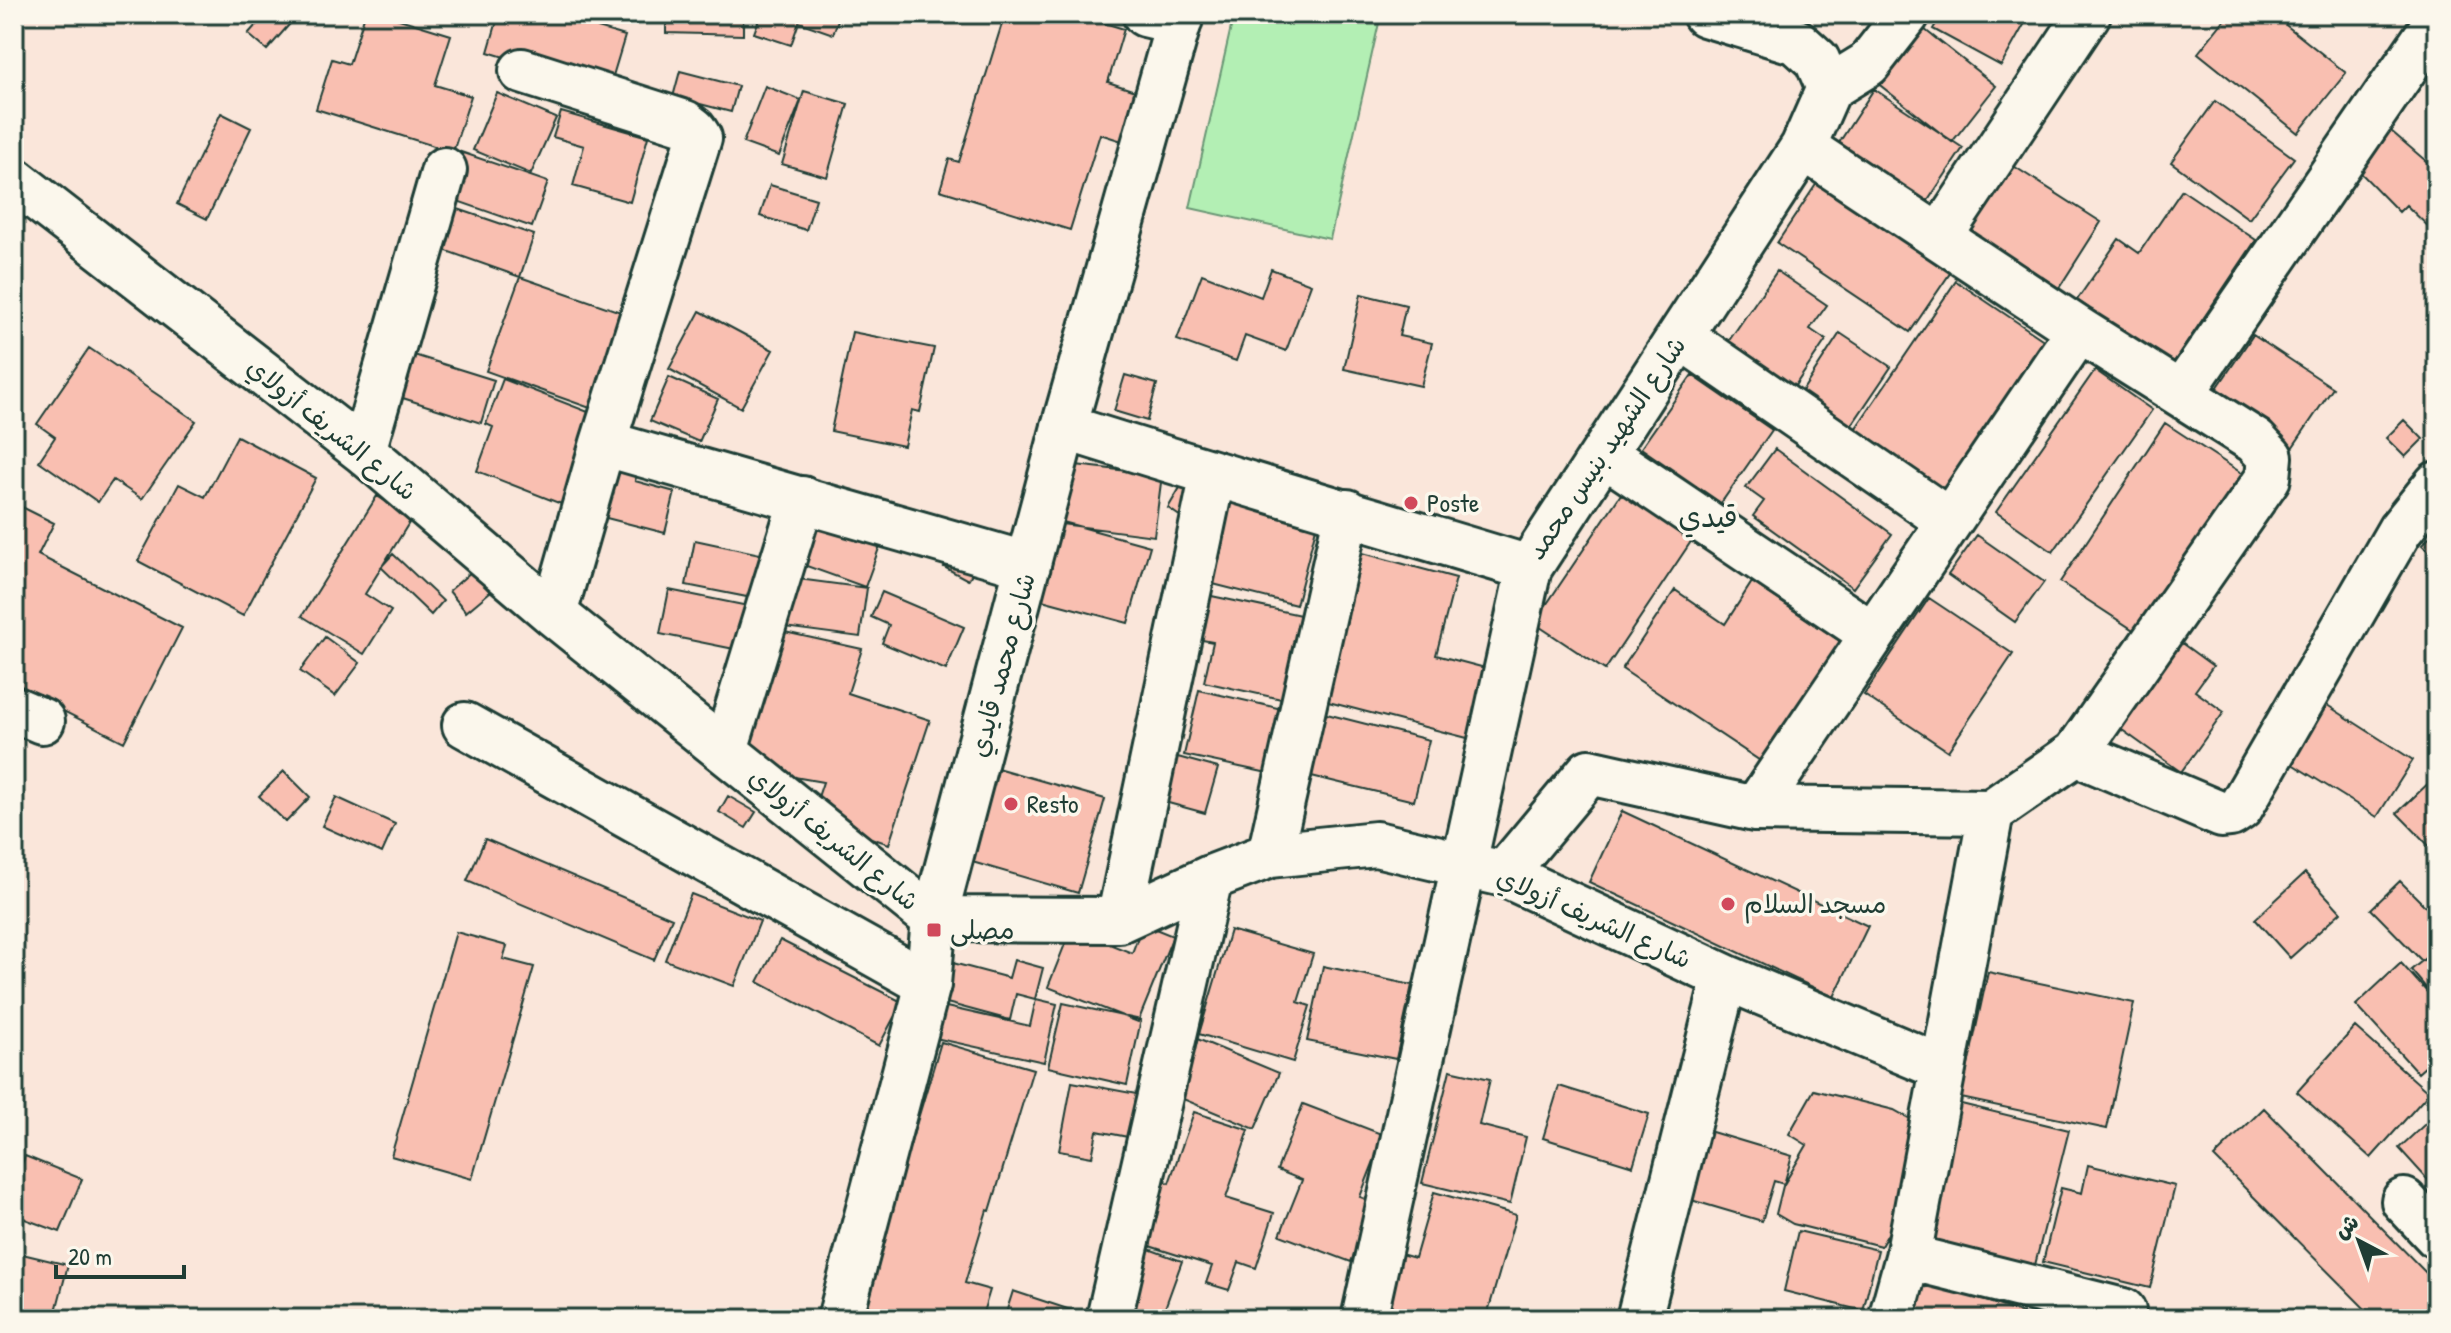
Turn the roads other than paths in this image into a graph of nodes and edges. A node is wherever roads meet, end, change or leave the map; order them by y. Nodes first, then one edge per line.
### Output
1 (1705, 14) edge
2 (1907, 14) edge
3 (2088, 14) edge
4 (1168, 17) edge
5 (2437, 21) edge
6 (522, 71) dead end
7 (1829, 88) junction
8 (1803, 147) junction
9 (444, 170) dead end
10 (14, 180) edge
11 (1940, 236) junction
12 (2079, 330) junction
13 (1680, 336) junction
14 (2181, 394) junction
15 (1064, 427) junction
16 (603, 443) junction
17 (363, 451) junction
18 (1604, 454) junction
19 (1213, 474) junction
20 (2437, 484) edge
21 (802, 499) junction
22 (1347, 512) junction
23 (1949, 521) junction
24 (1028, 565) junction
25 (1529, 568) junction
26 (554, 614) junction
27 (1872, 634) junction
28 (465, 725) dead end
29 (725, 750) junction
30 (2076, 753) junction
31 (1755, 809) junction
32 (1991, 812) junction
33 (1270, 855) junction
34 (1485, 869) junction
35 (1210, 878) junction
36 (934, 919) junction
37 (1119, 920) junction
38 (1725, 977) junction
39 (928, 984) junction
40 (1943, 1068) junction
41 (2404, 1201) dead end
42 (2437, 1236) edge
43 (1908, 1257) junction
44 (2123, 1311) dead end
45 (840, 1319) edge
46 (1109, 1319) edge
47 (1364, 1319) edge
48 (1639, 1319) edge
49 (1891, 1319) edge

1 - 7 street
2 - 7 street
3 - 11 street
4 - 15 street, شارع محمد قايدي
5 - 14 street
6 - 16 street
7 - 8 street, شارع الشهيد بنيس محمد
8 - 11 street
8 - 13 street, شارع الشهيد بنيس محمد
9 - 17 street
10 - 17 street, شارع الشريف أزولاي
11 - 12 street
12 - 14 street
12 - 23 street
13 - 18 street, شارع الشهيد بنيس محمد
13 - 23 street
14 - 30 street
15 - 19 street, شارع الشهيد بنيس محمد
15 - 24 street, شارع محمد قايدي
16 - 21 street
16 - 26 street
17 - 26 street, شارع الشريف أزولاي
18 - 25 street, شارع الشهيد بنيس محمد
18 - 27 street
19 - 22 street, شارع الشهيد بنيس محمد
19 - 37 street
20 - 30 street
21 - 24 street
21 - 29 street
22 - 25 street, شارع الشهيد بنيس محمد
22 - 33 street
23 - 27 street
24 - 36 street, شارع محمد قايدي
25 - 34 street
26 - 29 street, شارع الشريف أزولاي
27 - 31 street
28 - 39 street
29 - 36 street, شارع الشريف أزولاي
30 - 32 street
31 - 32 street
31 - 34 street
32 - 40 street
33 - 34 street, شارع الشريف أزولاي
33 - 35 street, شارع الشريف أزولاي
34 - 38 street, شارع الشريف أزولاي
34 - 47 street
35 - 37 street, شارع الشريف أزولاي
35 - 46 street
36 - 37 street, شارع الشريف أزولاي
36 - 39 street, شارع محمد قايدي
38 - 40 street, شارع الشريف أزولاي
38 - 48 street
39 - 45 street, شارع محمد قايدي
40 - 43 street
41 - 42 street
43 - 44 street
43 - 49 street

